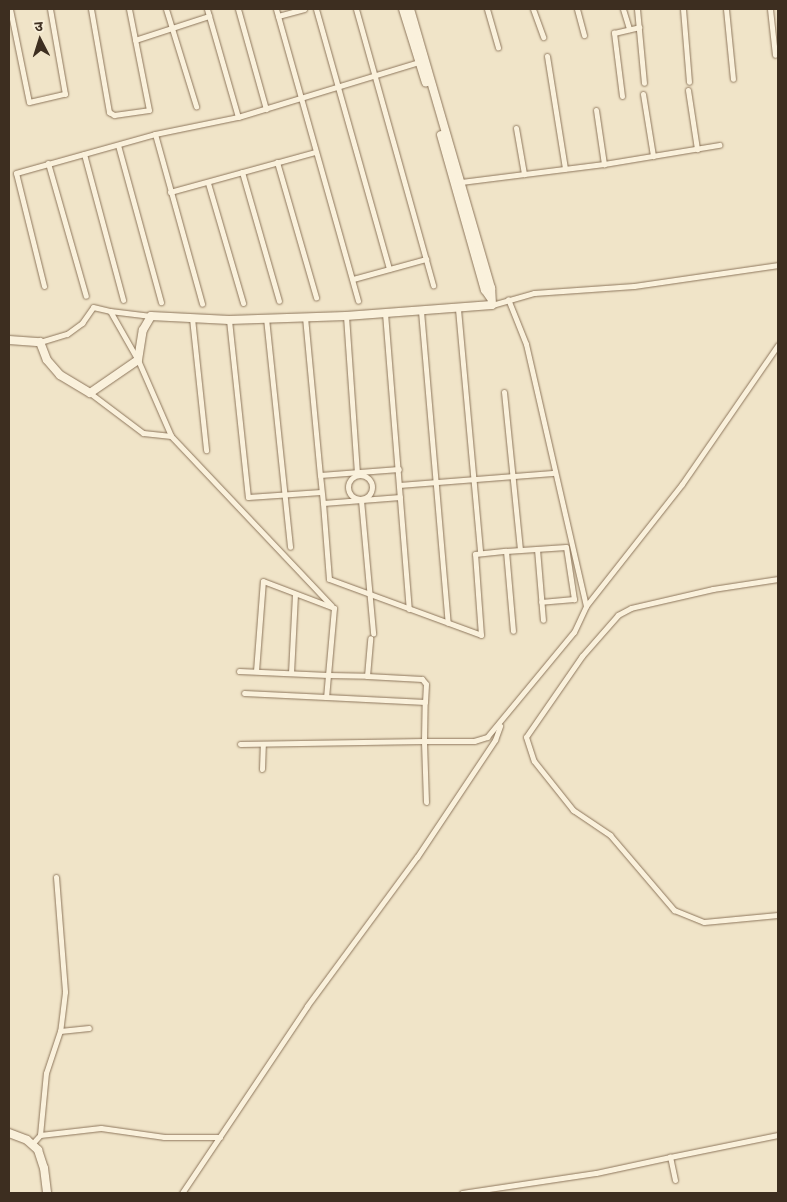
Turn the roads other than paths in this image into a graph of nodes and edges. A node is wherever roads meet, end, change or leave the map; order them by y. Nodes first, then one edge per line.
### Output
1 (10, 9) edge
2 (50, 9) edge
3 (91, 9) edge
4 (128, 9) edge
5 (166, 9) edge
6 (207, 9) edge
7 (238, 9) edge
8 (276, 9) edge
9 (304, 9) edge
10 (316, 9) edge
11 (356, 9) edge
12 (403, 9) edge
13 (410, 9) edge
14 (487, 9) edge
15 (534, 9) edge
16 (577, 9) edge
17 (623, 9) edge
18 (637, 9) edge
19 (683, 9) edge
20 (726, 9) edge
21 (770, 9) edge
22 (209, 16) junction
23 (278, 16) junction
24 (172, 28) junction
25 (639, 28) junction
26 (629, 29) junction
27 (584, 35) dead end
28 (543, 37) dead end
29 (135, 40) junction
30 (498, 47) dead end
31 (775, 55) dead end
32 (547, 56) dead end
33 (422, 60) junction
34 (375, 77) junction
35 (733, 79) dead end
36 (689, 82) dead end
37 (644, 83) dead end
38 (338, 89) junction
39 (688, 90) dead end
40 (643, 94) dead end
41 (622, 96) dead end
42 (300, 100) junction
43 (196, 106) dead end
44 (266, 109) junction
45 (596, 110) dead end
46 (238, 117) junction
47 (516, 128) dead end
48 (155, 134) junction
49 (118, 144) junction
50 (719, 145) dead end
51 (698, 149) junction
52 (314, 152) junction
53 (84, 154) junction
54 (653, 156) junction
55 (277, 162) junction
56 (48, 163) junction
57 (604, 164) junction
58 (565, 169) junction
59 (242, 172) junction
60 (524, 174) junction
61 (461, 182) junction
62 (208, 183) junction
63 (170, 192) junction
64 (426, 259) junction
65 (778, 265) edge
66 (389, 269) junction
67 (352, 279) junction
68 (433, 285) dead end
69 (44, 286) dead end
70 (86, 296) dead end
71 (316, 297) dead end
72 (508, 299) junction
73 (123, 300) dead end
74 (279, 301) dead end
75 (358, 301) dead end
76 (491, 301) junction
77 (161, 302) dead end
78 (243, 303) dead end
79 (202, 304) dead end
80 (458, 309) junction
81 (110, 310) junction
82 (421, 311) junction
83 (385, 313) junction
84 (151, 316) junction
85 (346, 316) junction
86 (305, 317) junction
87 (192, 318) junction
88 (266, 318) junction
89 (229, 320) junction
90 (9, 340) edge
91 (40, 342) junction
92 (778, 345) edge
93 (138, 360) junction
94 (504, 392) dead end
95 (90, 393) junction
96 (171, 436) junction
97 (206, 450) dead end
98 (399, 469) junction
99 (357, 473) junction
100 (553, 473) junction
101 (320, 475) junction
102 (514, 476) junction
103 (473, 480) junction
104 (436, 482) junction
105 (399, 485) junction
106 (321, 492) junction
107 (286, 494) junction
108 (400, 496) junction
109 (361, 500) junction
110 (323, 503) junction
111 (290, 547) dead end
112 (537, 549) junction
113 (520, 550) junction
114 (506, 551) junction
115 (480, 553) junction
116 (778, 579) edge
117 (295, 594) junction
118 (369, 594) junction
119 (541, 602) junction
120 (586, 606) junction
121 (334, 608) junction
122 (409, 609) junction
123 (543, 620) dead end
124 (448, 623) junction
125 (512, 631) dead end
126 (239, 671) dead end
127 (256, 672) junction
128 (291, 673) junction
129 (328, 675) junction
130 (368, 676) junction
131 (244, 693) dead end
132 (326, 697) junction
133 (425, 702) junction
134 (501, 723) junction
135 (424, 741) junction
136 (240, 744) dead end
137 (263, 744) junction
138 (262, 769) dead end
139 (426, 802) dead end
140 (56, 877) dead end
141 (778, 915) edge
142 (89, 1028) dead end
143 (60, 1031) junction
144 (9, 1132) edge
145 (40, 1135) junction
146 (778, 1135) edge
147 (220, 1137) junction
148 (32, 1144) junction
149 (670, 1157) junction
150 (674, 1180) dead end
151 (47, 1193) edge
152 (182, 1193) edge
153 (462, 1193) edge

1 - 2 street
3 - 29 street
4 - 29 street
5 - 24 street
6 - 22 street
7 - 44 street
8 - 23 street
9 - 23 street
10 - 38 street
11 - 34 street
12 - 33 street
13 - 33 street
14 - 30 street
15 - 28 street
16 - 27 street
17 - 26 street
18 - 25 street
19 - 36 street
20 - 35 street
21 - 31 street
22 - 24 street
22 - 46 street
23 - 42 street
24 - 29 street
24 - 43 street
25 - 26 street
25 - 37 street
26 - 41 street
32 - 58 street
33 - 34 street
33 - 61 street
33 - 76 street
34 - 38 street
34 - 64 street
38 - 42 street
38 - 66 street
39 - 51 street
40 - 54 street
42 - 44 street
42 - 52 street
44 - 46 street
45 - 57 street
46 - 48 street
47 - 60 street
48 - 49 street
48 - 63 street
49 - 53 street
49 - 77 street
50 - 51 street
51 - 54 street
52 - 55 street
52 - 67 street
53 - 56 street
53 - 73 street
54 - 57 street
55 - 59 street
55 - 71 street
56 - 69 street
56 - 70 street
57 - 58 street
58 - 60 street
59 - 62 street
59 - 74 street
60 - 61 street
61 - 76 street
62 - 63 street
62 - 78 street
63 - 79 street
64 - 66 street
64 - 68 street
65 - 72 street
66 - 67 street
67 - 75 street
72 - 76 street
72 - 100 street
76 - 80 street
80 - 82 street
80 - 103 street
81 - 84 street
81 - 91 street
81 - 93 street
82 - 83 street
82 - 104 street
83 - 85 street
83 - 98 street
84 - 87 street
84 - 93 street
85 - 86 street
85 - 99 street
86 - 88 street
86 - 101 street
87 - 89 street
87 - 97 street
88 - 89 street
88 - 107 street
89 - 107 street
90 - 91 street
91 - 95 street
92 - 120 street
93 - 95 street
93 - 96 street
94 - 102 street
95 - 96 street
96 - 121 street
98 - 99 street
98 - 105 street
99 - 101 street
99 - 109 street
99 - 109 street
100 - 102 street
100 - 120 street
101 - 106 street
102 - 103 street
102 - 113 street
103 - 104 street
103 - 115 street
104 - 105 street
104 - 124 street
105 - 108 street
106 - 107 street
106 - 110 street
107 - 111 street
108 - 109 street
108 - 122 street
109 - 110 street
109 - 118 street
110 - 118 street
112 - 113 street
112 - 119 street
112 - 119 street
113 - 114 street
114 - 115 street
114 - 125 street
115 - 124 street
116 - 141 street
117 - 121 street
117 - 127 street
117 - 128 street
118 - 122 street
118 - 130 street
119 - 123 street
120 - 134 street
121 - 129 street
122 - 124 street
126 - 127 street
127 - 128 street
128 - 129 street
129 - 130 street
129 - 132 street
130 - 133 street
131 - 132 street
132 - 133 street
133 - 135 street
134 - 135 street
134 - 147 street
135 - 137 street
135 - 139 street
136 - 137 street
137 - 138 street
140 - 143 street
142 - 143 street
143 - 145 street
144 - 148 street
145 - 147 street
145 - 148 street
146 - 149 street
147 - 152 street
148 - 151 street
149 - 150 street
149 - 153 street

